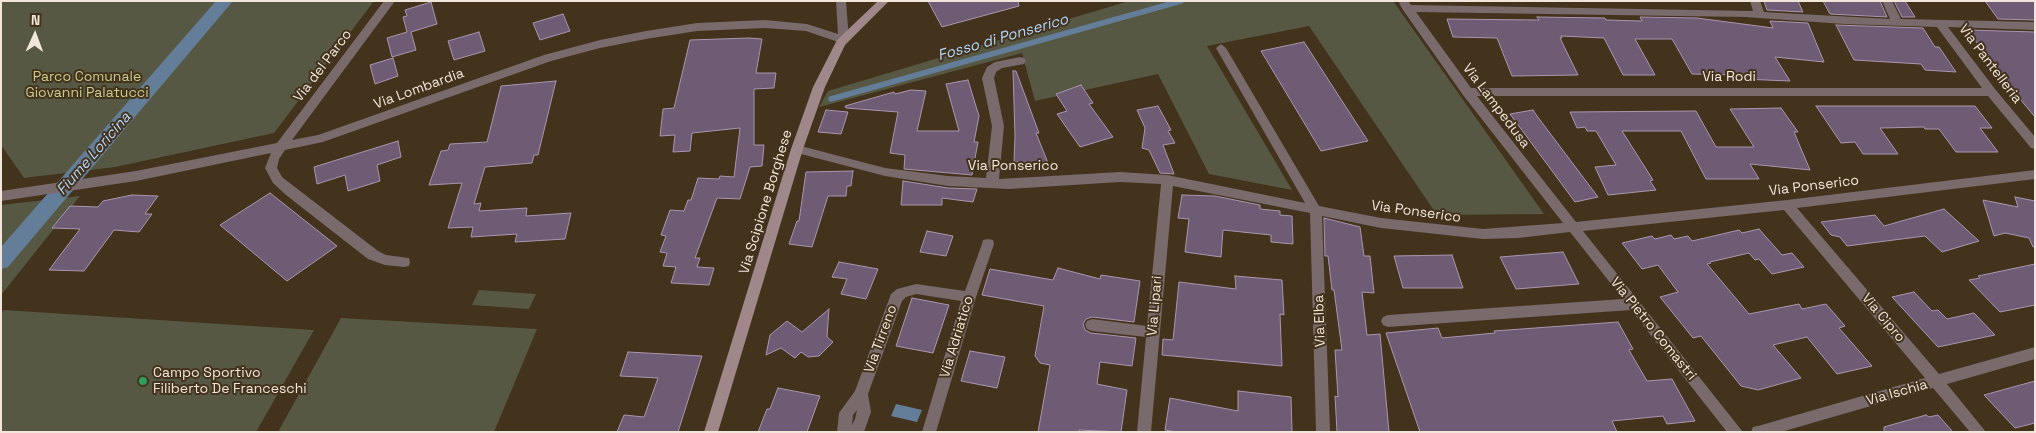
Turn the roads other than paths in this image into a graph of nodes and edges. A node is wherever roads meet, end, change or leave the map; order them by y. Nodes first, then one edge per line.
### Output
1 (390, 1) edge
2 (841, 1) edge
3 (884, 1) edge
4 (1755, 1) edge
5 (1887, 1) edge
6 (1404, 5) edge
7 (1760, 14) junction
8 (1897, 23) junction
9 (1940, 24) junction
10 (2035, 26) edge
11 (844, 40) junction
12 (1221, 48) dead end
13 (1020, 61) dead end
14 (1467, 92) junction
15 (1991, 92) junction
16 (2035, 145) edge
17 (280, 148) junction
18 (797, 149) junction
19 (2035, 174) edge
20 (1167, 180) junction
21 (992, 183) junction
22 (1, 196) edge
23 (1787, 205) junction
24 (1316, 211) junction
25 (1570, 227) junction
26 (988, 244) dead end
27 (404, 262) dead end
28 (969, 297) junction
29 (1633, 304) junction
30 (1388, 321) dead end
31 (1092, 325) dead end
32 (1153, 332) junction
33 (2035, 353) edge
34 (1936, 382) junction
35 (861, 394) junction
36 (711, 432) edge
37 (844, 432) edge
38 (856, 432) edge
39 (929, 432) edge
40 (1144, 432) edge
41 (1323, 432) edge
42 (1736, 432) edge
43 (1758, 432) edge
44 (1979, 432) edge

1 - 17 street, Via del Parco
2 - 11 street
3 - 11 main road, Via Scipione Borghese
4 - 7 street
5 - 8 street
6 - 7 street
6 - 14 street, Via Lampedusa
7 - 8 street
8 - 9 street
9 - 10 street
9 - 15 street, Via Pantelleria
11 - 17 street, Via Lombardia
11 - 18 main road, Via Scipione Borghese
12 - 24 street
13 - 21 street
14 - 15 street, Via Rodi
14 - 25 street, Via Lampedusa
15 - 16 street, Via Pantelleria
17 - 22 street, Via Lombardia
17 - 27 street, Via del Parco
18 - 21 street, Via Ponserico
18 - 36 main road, Via Scipione Borghese
19 - 23 street, Via Ponserico
20 - 21 street, Via Ponserico
20 - 24 street, Via Ponserico
20 - 32 street, Via Lipari
23 - 25 street, Via Ponserico
23 - 34 street, Via Cipro
24 - 25 street, Via Ponserico
24 - 41 street, Via Elba
25 - 29 street, Via Pietro Comastri
26 - 28 street, Via Adriatico
28 - 35 street, Via Tirreno
28 - 39 street, Via Adriatico
29 - 30 street
29 - 42 street, Via Pietro Comastri
31 - 32 street
32 - 40 street, Via Lipari
33 - 34 street, Via Ischia
34 - 43 street, Via Ischia
34 - 44 street, Via Cipro
35 - 37 street, Via Tirreno
35 - 38 street, Via Tirreno

